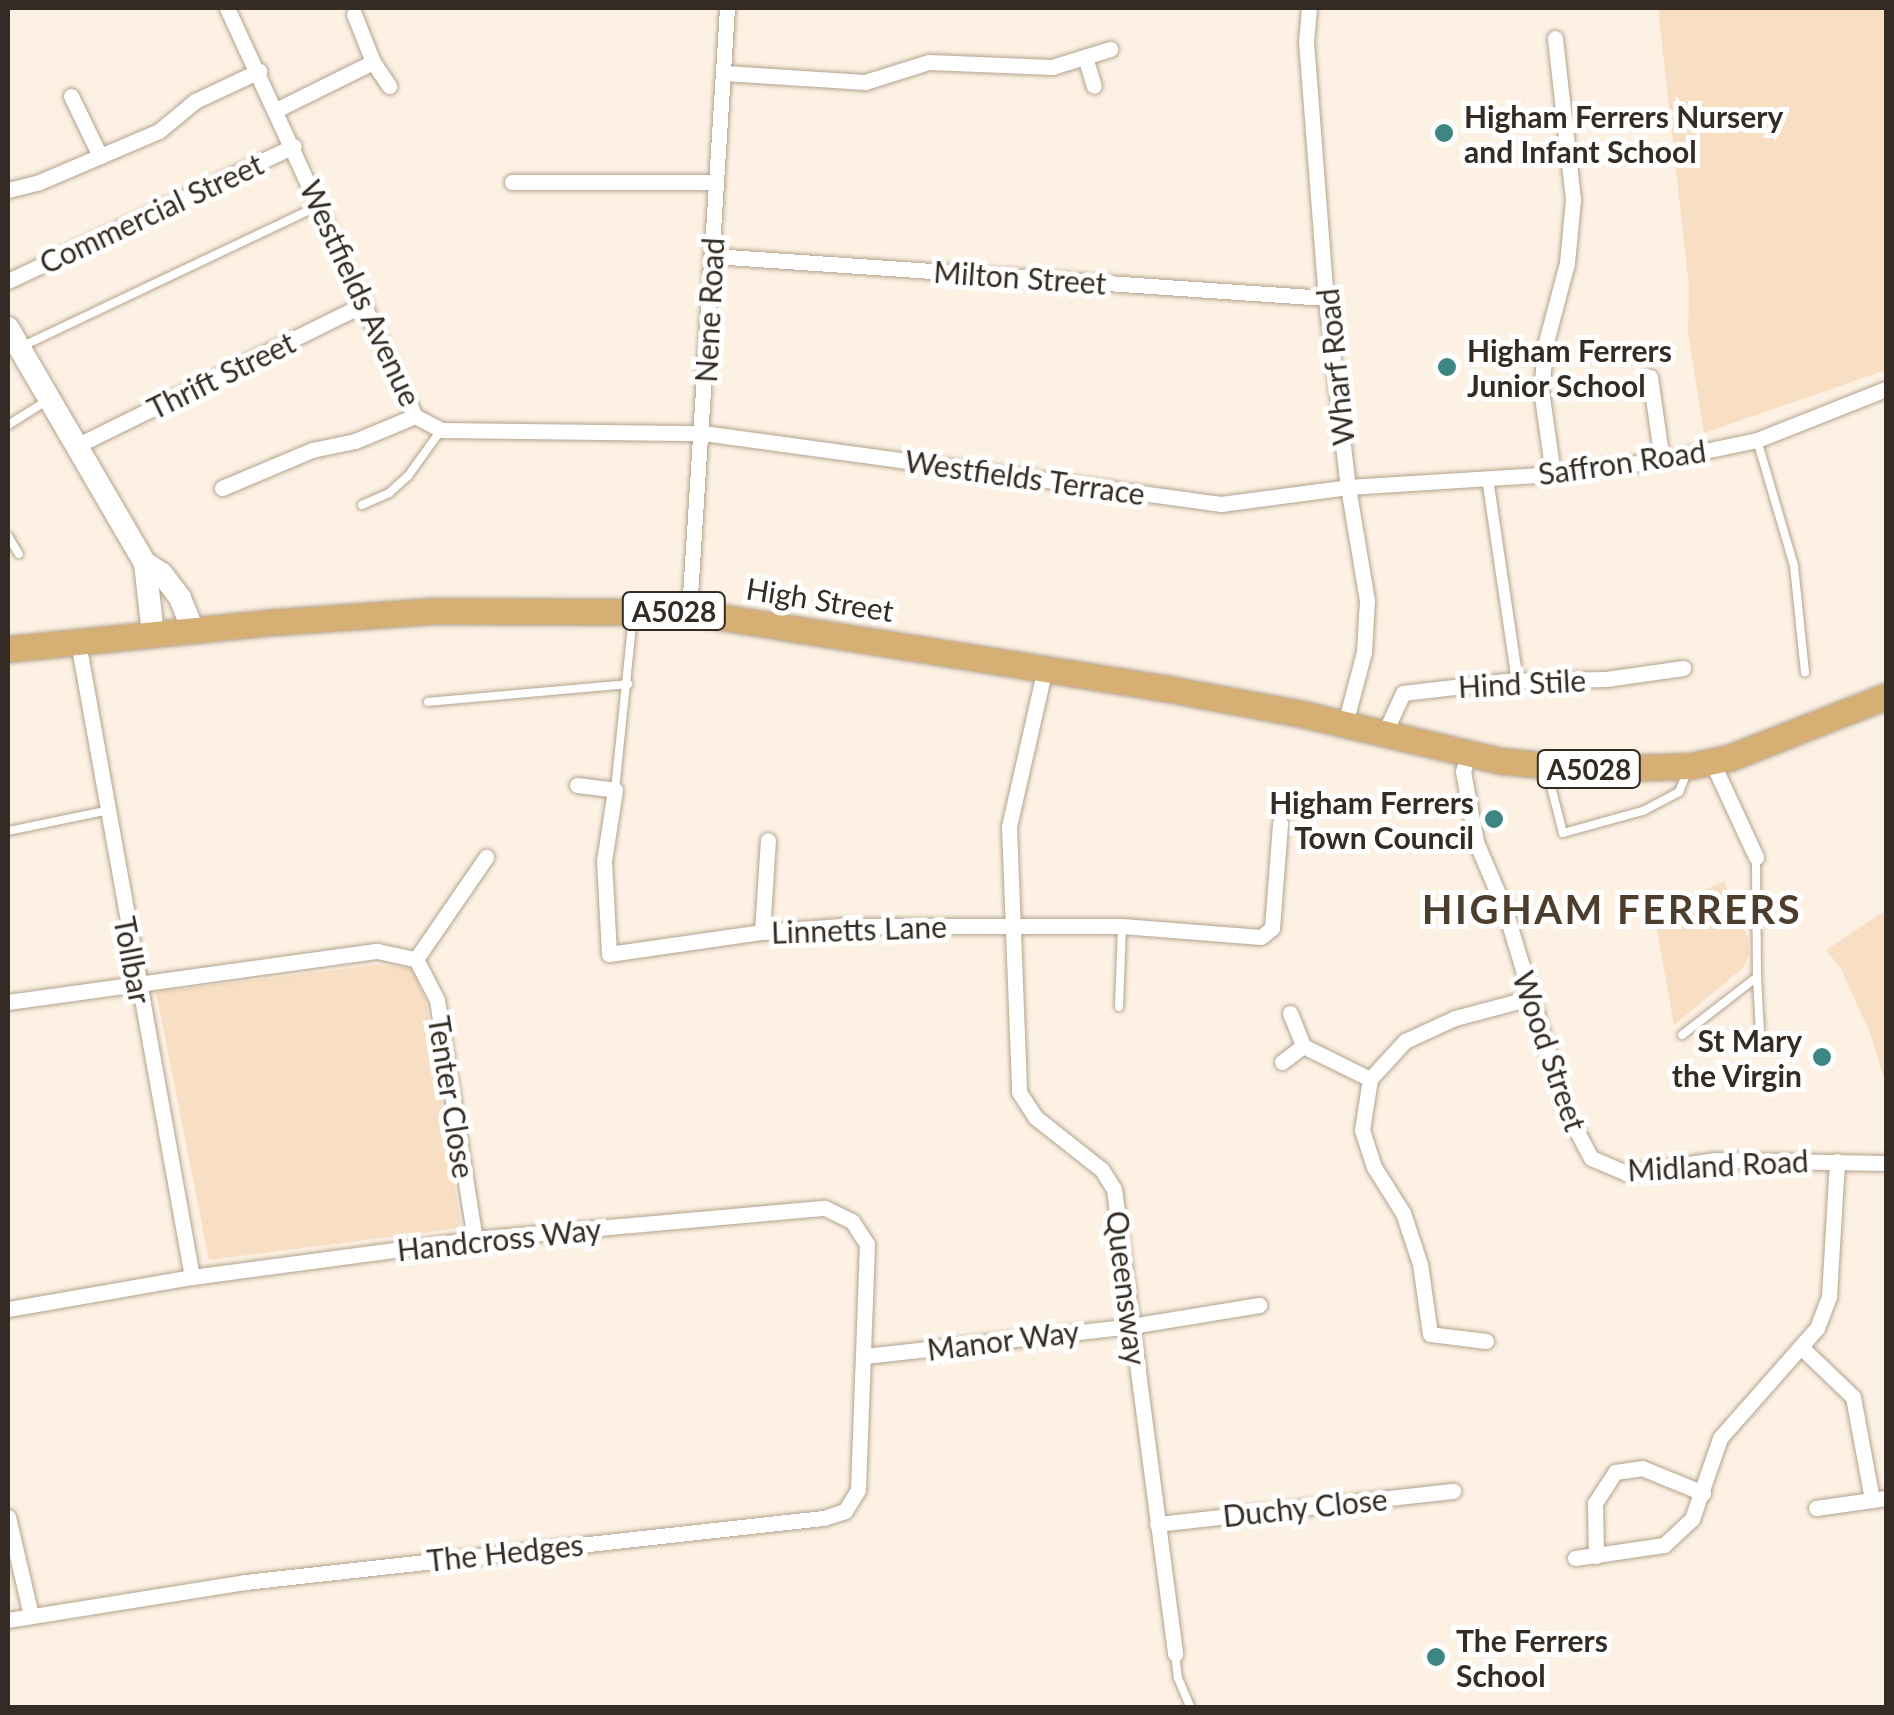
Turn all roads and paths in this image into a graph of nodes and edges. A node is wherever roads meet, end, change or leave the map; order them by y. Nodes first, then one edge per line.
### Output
1 (227, 8) edge
2 (727, 8) edge
3 (1309, 8) edge
4 (354, 14) dead end
5 (1555, 38) dead end
6 (1110, 49) dead end
7 (1085, 57) junction
8 (373, 62) junction
9 (259, 71) junction
10 (725, 73) junction
11 (389, 86) dead end
12 (1094, 86) dead end
13 (72, 96) dead end
14 (278, 109) junction
15 (294, 146) junction
16 (100, 156) junction
17 (512, 182) dead end
18 (714, 182) junction
19 (8, 190) edge
20 (320, 205) junction
21 (713, 256) junction
22 (8, 281) edge
23 (1326, 298) junction
24 (365, 304) junction
25 (12, 338) edge
26 (1650, 377) dead end
27 (1886, 388) edge
28 (48, 400) junction
29 (416, 416) junction
30 (8, 425) edge
31 (440, 430) junction
32 (702, 433) junction
33 (1757, 440) junction
34 (76, 446) junction
35 (1662, 460) junction
36 (1553, 474) junction
37 (1488, 478) junction
38 (1348, 487) junction
39 (222, 488) dead end
40 (362, 505) dead end
41 (8, 536) edge
42 (18, 554) dead end
43 (145, 563) junction
44 (634, 610) junction
45 (689, 612) junction
46 (193, 630) junction
47 (153, 634) junction
48 (78, 642) junction
49 (8, 649) edge
50 (1046, 668) junction
51 (1683, 668) dead end
52 (1804, 672) dead end
53 (1518, 682) junction
54 (628, 684) junction
55 (1886, 696) edge
56 (428, 702) dead end
57 (1345, 724) junction
58 (1385, 732) junction
59 (1468, 754) junction
60 (1701, 764) junction
61 (1546, 766) junction
62 (576, 785) dead end
63 (615, 790) junction
64 (105, 811) junction
65 (1280, 823) dead end
66 (8, 831) edge
67 (768, 840) dead end
68 (486, 856) dead end
69 (1756, 857) joint
70 (1010, 924) junction
71 (1122, 926) junction
72 (762, 932) junction
73 (416, 959) junction
74 (1757, 977) junction
75 (137, 983) junction
76 (1530, 998) junction
77 (8, 1002) edge
78 (1120, 1008) dead end
79 (1290, 1013) dead end
80 (1760, 1033) dead end
81 (1682, 1035) dead end
82 (1303, 1046) junction
83 (1282, 1062) dead end
84 (1370, 1079) junction
85 (1838, 1161) junction
86 (1886, 1163) edge
87 (1609, 1169) joint
88 (475, 1239) junction
89 (192, 1277) junction
90 (1258, 1304) dead end
91 (8, 1309) edge
92 (1131, 1326) junction
93 (1486, 1341) dead end
94 (1803, 1350) junction
95 (865, 1356) junction
96 (1453, 1491) dead end
97 (1703, 1493) junction
98 (1879, 1499) edge
99 (1816, 1508) dead end
100 (8, 1517) edge
101 (1157, 1524) junction
102 (1596, 1556) junction
103 (1575, 1558) dead end
104 (32, 1615) junction
105 (8, 1620) edge
106 (1175, 1654) joint
107 (1191, 1708) edge

1 - 9 street, Westfields Avenue
2 - 10 street, Nene Road
3 - 23 street, Wharf Road
4 - 8 street
5 - 36 street
6 - 7 street
7 - 10 street
7 - 12 street
8 - 11 street
8 - 14 street
9 - 14 street, Westfields Avenue
9 - 16 street
10 - 18 street, Nene Road
13 - 16 street
14 - 15 street, Westfields Avenue
15 - 20 street, Westfields Avenue
15 - 22 street, Commercial Street
16 - 19 street
17 - 18 street
18 - 21 street, Nene Road
20 - 24 street, Westfields Avenue
20 - 25 lane
21 - 23 street, Milton Street
21 - 32 street, Nene Road
23 - 38 street, Wharf Road
24 - 29 street, Westfields Avenue
24 - 34 street, Thrift Street
25 - 28 main road
26 - 35 street
27 - 33 street, Saffron Road
28 - 30 lane
28 - 34 main road
29 - 31 street, Westfields Avenue
29 - 39 street
31 - 32 street, Westfields Avenue
31 - 40 lane
32 - 38 street, Westfields Terrace
32 - 45 street, Nene Road
33 - 35 street, Saffron Road
33 - 52 lane
34 - 43 main road
35 - 36 street, Saffron Road
36 - 37 street, Saffron Road
37 - 38 street, Saffron Road
37 - 53 street
38 - 57 street, Wharf Road
41 - 42 lane
43 - 46 main road
43 - 47 main road
44 - 45 main road, High Street / A5028
44 - 46 main road, High Street / A5028
44 - 54 lane, Linnetts Lane
45 - 50 main road, High Street / A5028
46 - 47 main road, High Street / A5028
47 - 48 main road, A5028
48 - 49 main road, A5028
48 - 64 street, Tollbar
50 - 57 main road, High Street / A5028
50 - 70 street, Queensway
51 - 53 street, Hind Stile
53 - 58 street, Hind Stile
54 - 56 lane
54 - 63 lane, Linnetts Lane
55 - 60 main road, A5028
57 - 58 main road, High Street / A5028
58 - 59 main road, High Street / A5028
59 - 61 main road, A5028
59 - 76 street, Wood Street
60 - 61 main road, A5028
60 - 61 lane
60 - 69 street
62 - 63 street
63 - 72 street, Linnetts Lane
64 - 66 lane
64 - 75 street, Tollbar
65 - 71 street, Linnetts Lane
67 - 72 street
68 - 73 street
69 - 74 lane
70 - 71 street, Linnetts Lane
70 - 72 street, Linnetts Lane
70 - 92 street, Queensway
71 - 78 lane
73 - 75 street
73 - 88 street, Tenter Close
74 - 80 lane
74 - 81 lane
75 - 77 street
75 - 89 street, Tollbar
76 - 84 street
76 - 87 street, Wood Street
79 - 82 street
82 - 83 street
82 - 84 street
84 - 93 street
85 - 86 street, Midland Road
85 - 87 street, Midland Road
85 - 94 street
88 - 89 street, Handcross Way
88 - 95 street, Handcross Way
89 - 91 street, Handcross Way
90 - 92 street, Manor Way
92 - 95 street, Manor Way
92 - 101 street, Queensway
94 - 97 street
94 - 98 street
95 - 104 street, The Hedges
96 - 101 street, Duchy Close
97 - 102 street
97 - 102 street
98 - 99 street
100 - 104 street
101 - 106 street, Queensway
102 - 103 street
104 - 105 street, The Hedges
106 - 107 lane, Queensway

